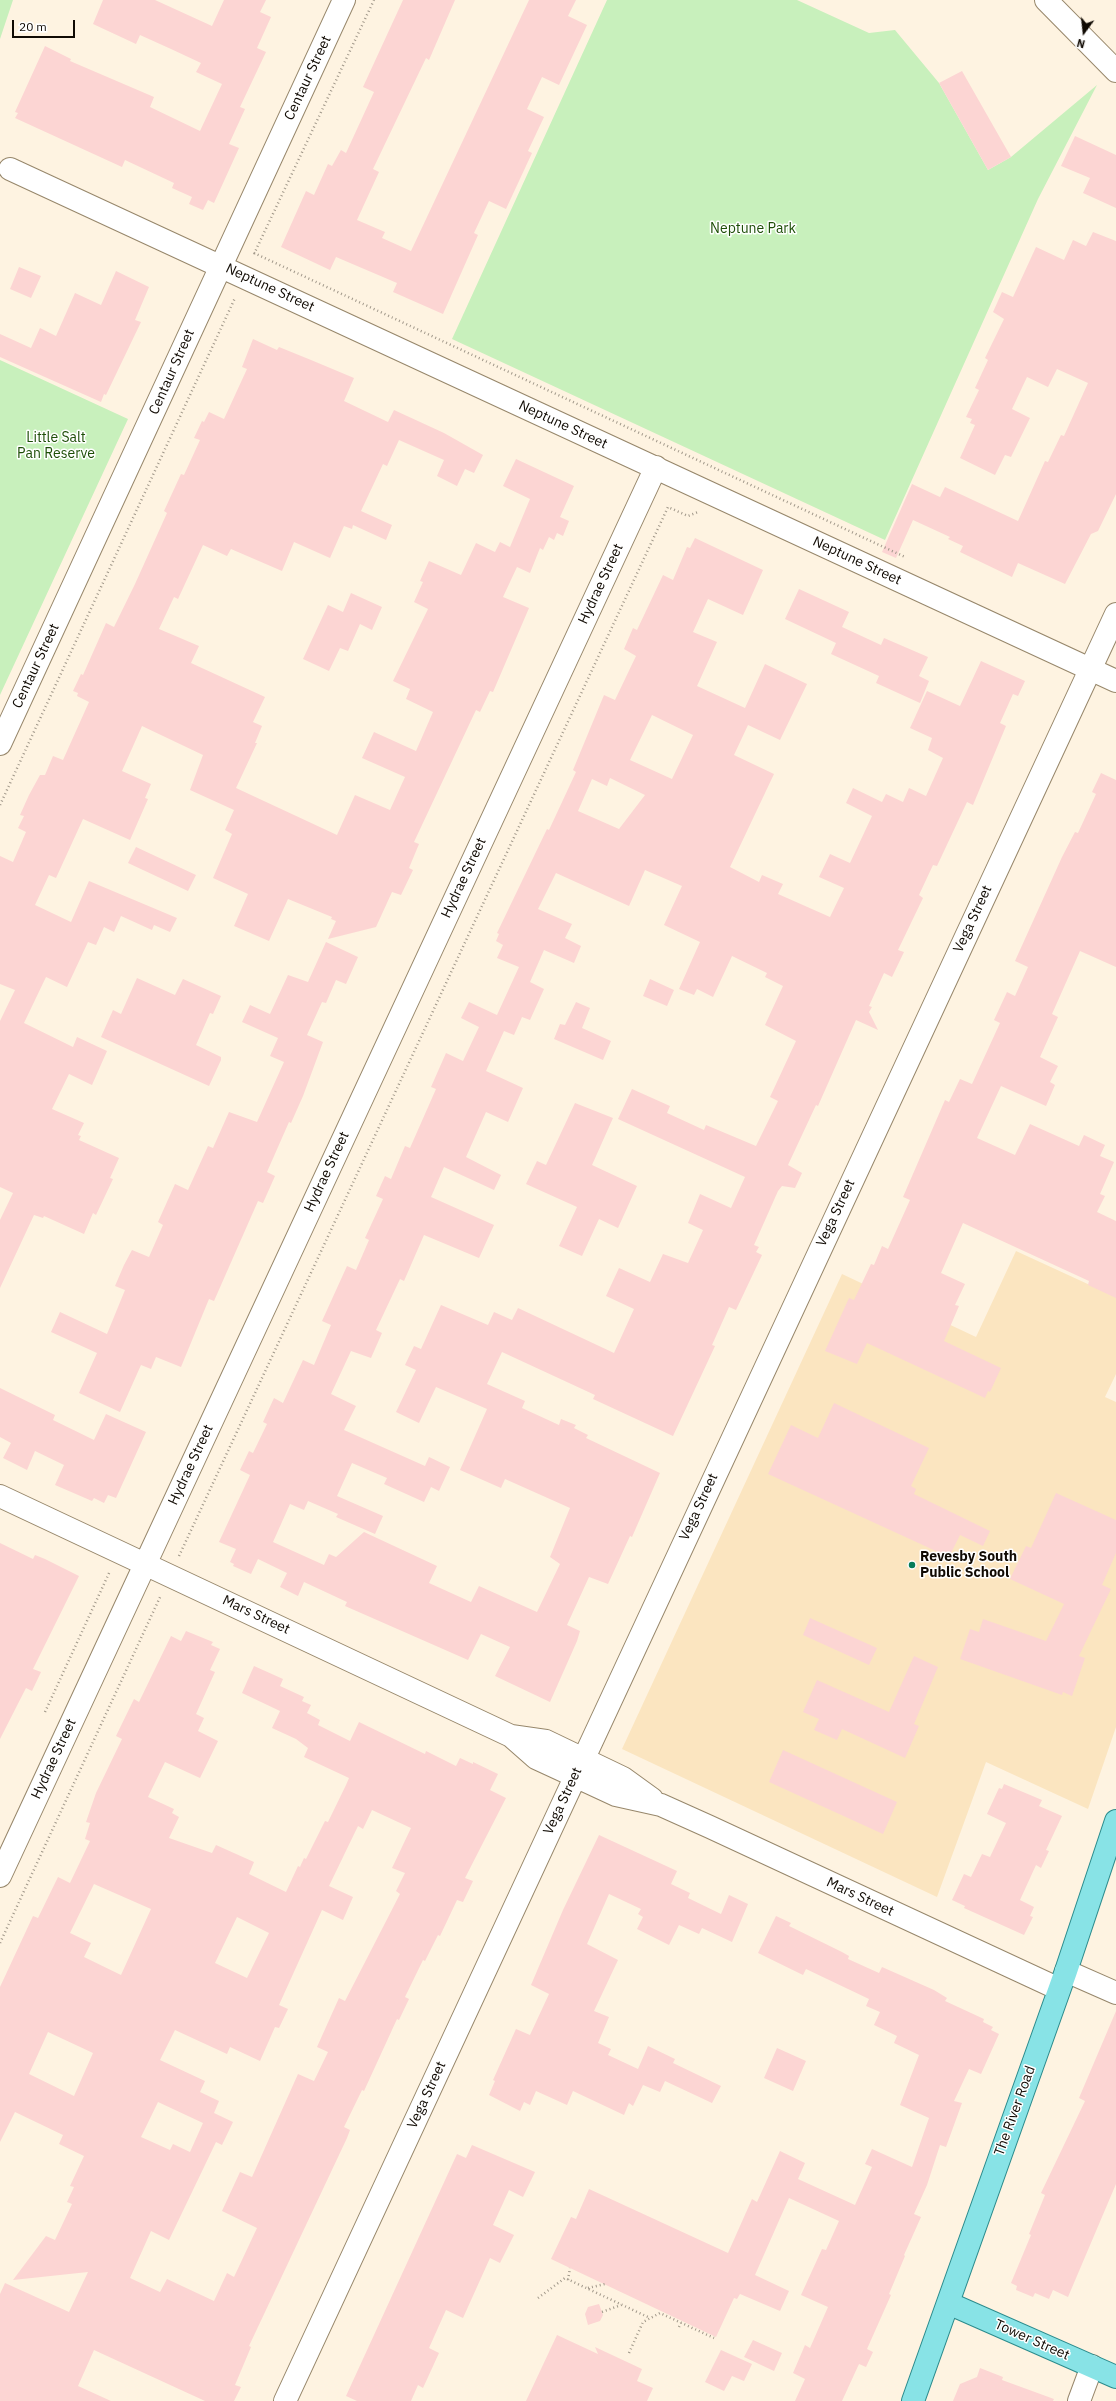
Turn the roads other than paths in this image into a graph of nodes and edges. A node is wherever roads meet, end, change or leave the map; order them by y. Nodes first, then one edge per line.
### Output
1 (344, 0) edge
2 (1046, 0) edge
3 (1116, 71) edge
4 (10, 169) dead end
5 (221, 265) junction
6 (656, 467) junction
7 (1116, 614) edge
8 (1090, 669) junction
9 (1116, 681) edge
10 (0, 744) edge
11 (0, 1496) edge
12 (145, 1564) junction
13 (578, 1767) junction
14 (1116, 1821) edge
15 (0, 1876) edge
16 (1062, 1980) junction
17 (1116, 1993) edge
18 (948, 2303) junction
19 (1092, 2366) junction
20 (1116, 2377) edge
21 (285, 2401) edge
22 (913, 2401) edge
23 (1079, 2401) edge

1 - 5 street, Centaur Street
2 - 3 street
4 - 5 street, Neptune Street
5 - 6 street, Neptune Street
5 - 10 street, Centaur Street
6 - 8 street, Neptune Street
6 - 12 street, Hydrae Street
7 - 8 street, Vega Street
8 - 9 street, Neptune Street
8 - 13 street, Vega Street
11 - 12 street, Mars Street
12 - 13 street, Mars Street
12 - 15 street, Hydrae Street
13 - 16 street, Mars Street
13 - 21 street, Vega Street
14 - 16 main road, The River Road
16 - 17 street, Mars Street
16 - 18 main road, The River Road
18 - 19 main road, Tower Street
18 - 22 main road, The River Road
19 - 20 main road, Tower Street
19 - 23 street

